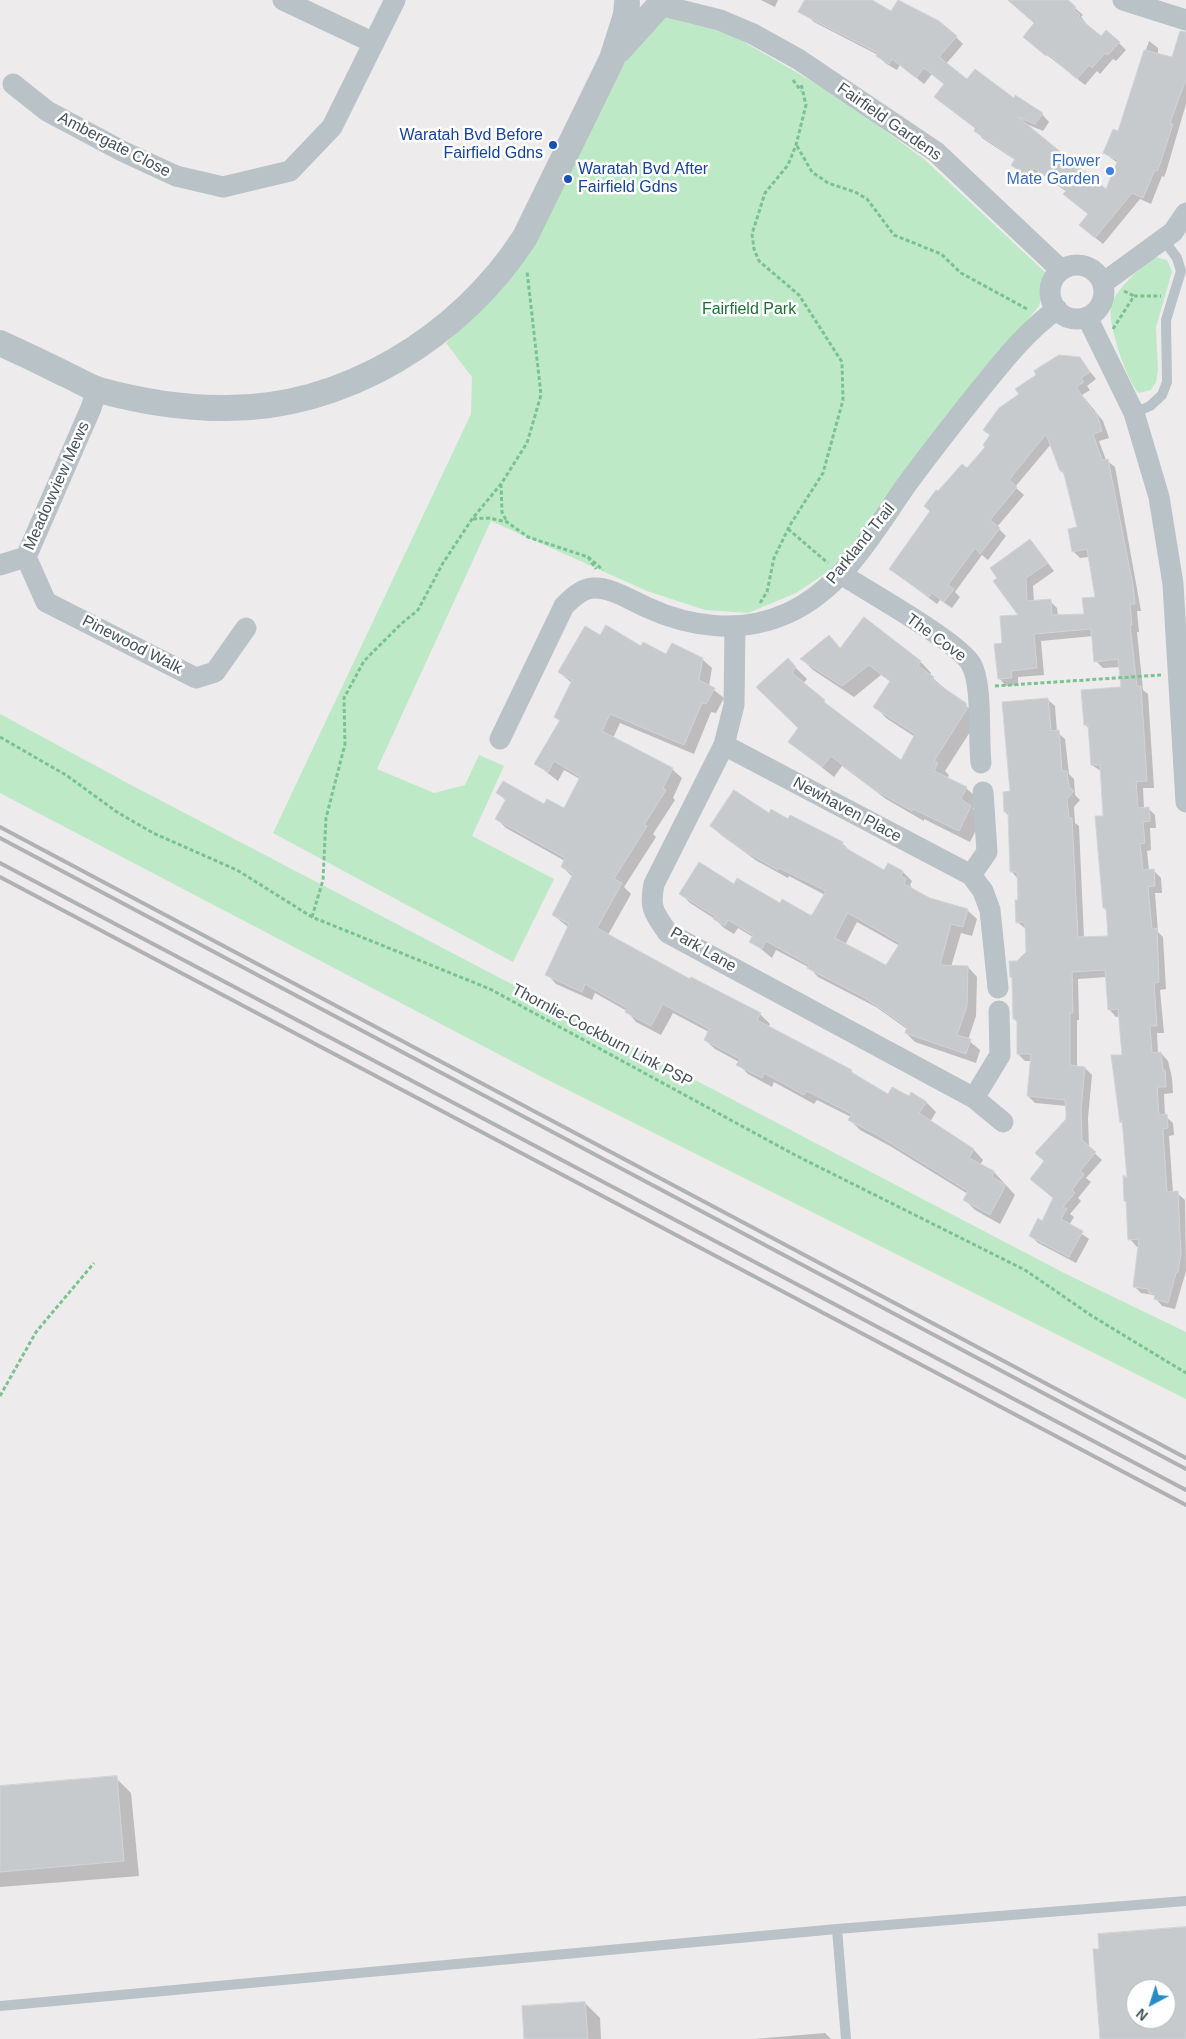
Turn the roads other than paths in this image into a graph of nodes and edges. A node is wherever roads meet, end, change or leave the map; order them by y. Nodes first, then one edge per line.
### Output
1 (283, 0) edge
2 (395, 0) edge
3 (698, 0) edge
4 (1123, 0) edge
5 (626, 1) edge
6 (663, 6) edge
7 (720, 20) junction
8 (1186, 20) edge
9 (374, 43) junction
10 (612, 58) junction
11 (13, 84) dead end
12 (1186, 213) edge
13 (1163, 239) junction
14 (1061, 270) junction
15 (1103, 283) junction
16 (1049, 315) junction
17 (1091, 325) junction
18 (0, 343) edge
19 (96, 389) junction
20 (1134, 413) junction
21 (26, 557) junction
22 (0, 565) edge
23 (841, 574) junction
24 (735, 627) junction
25 (246, 628) dead end
26 (1183, 708) edge
27 (1184, 732) edge
28 (500, 738) dead end
29 (724, 745) junction
30 (981, 763) dead end
31 (983, 792) dead end
32 (1186, 802) edge
33 (971, 875) junction
34 (998, 988) dead end
35 (999, 1011) dead end
36 (974, 1098) junction
37 (1003, 1122) dead end
38 (1186, 1901) edge
39 (837, 1929) junction
40 (0, 2006) edge
41 (846, 2039) edge

1 - 9 street
2 - 9 street, Ambergate Close
3 - 7 street, Fairfield Gardens
4 - 8 street
5 - 6 street
5 - 10 street
6 - 7 street, Fairfield Gardens
6 - 10 street
7 - 14 street, Fairfield Gardens
9 - 11 street, Ambergate Close
10 - 19 street
12 - 13 street
13 - 15 street
13 - 20 lane
14 - 15 street
14 - 16 street
15 - 17 street
16 - 17 street
16 - 23 street, Parkland Trail
17 - 20 street
18 - 19 street
19 - 21 street, Meadowview Mews
20 - 26 street
21 - 22 street, Meadowview Mews
21 - 25 street, Pinewood Walk
23 - 24 street, Parkland Trail
23 - 30 street, The Cove
24 - 28 street, Parkland Trail
24 - 29 street, Park Lane
26 - 27 street
27 - 32 street
29 - 33 street, Newhaven Place
29 - 36 street, Park Lane
31 - 33 street
33 - 34 street, Newhaven Place
35 - 36 street
36 - 37 street, Park Lane
38 - 39 lane
39 - 40 lane
39 - 41 lane

